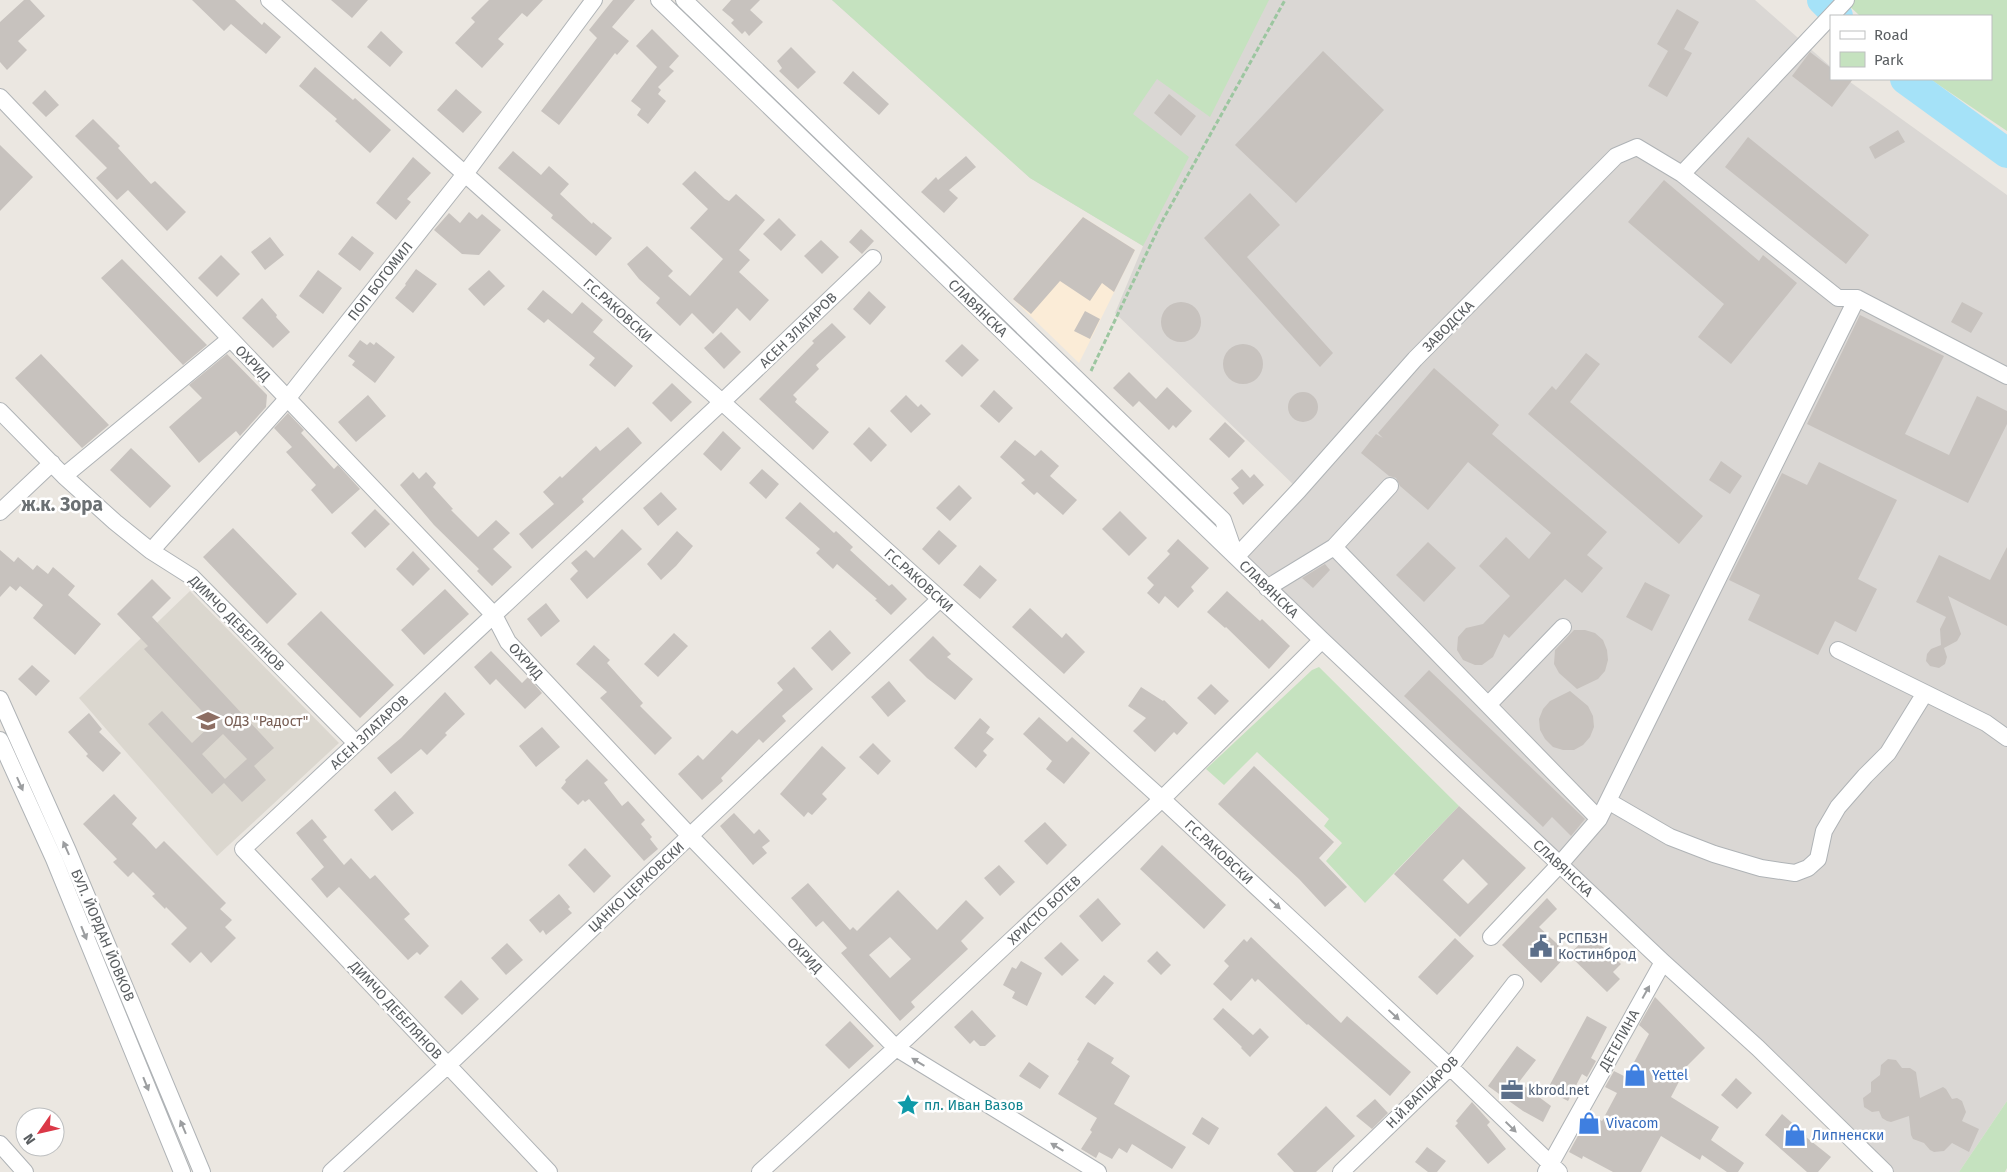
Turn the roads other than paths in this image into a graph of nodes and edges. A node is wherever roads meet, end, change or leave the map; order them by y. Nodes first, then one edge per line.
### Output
1 (269, 0) edge
2 (594, 0) edge
3 (684, 0) edge
4 (1846, 0) edge
5 (665, 2) edge
6 (1832, 15) edge
7 (1830, 17) edge
8 (0, 97) edge
9 (465, 174) junction
10 (1682, 174) junction
11 (873, 258) dead end
12 (1857, 298) junction
13 (230, 339) junction
14 (2007, 376) edge
15 (287, 399) junction
16 (722, 402) junction
17 (0, 410) edge
18 (52, 463) junction
19 (64, 476) junction
20 (1390, 486) dead end
21 (0, 512) edge
22 (1334, 547) junction
23 (151, 551) junction
24 (1236, 557) junction
25 (1267, 588) junction
26 (940, 600) junction
27 (494, 615) junction
28 (1563, 627) dead end
29 (1322, 640) junction
30 (1838, 650) dead end
31 (1925, 693) junction
32 (0, 700) edge
33 (1488, 705) junction
34 (2007, 738) edge
35 (0, 740) edge
36 (356, 743) junction
37 (1162, 799) junction
38 (1608, 801) junction
39 (1599, 818) junction
40 (690, 836) junction
41 (243, 849) joint
42 (1560, 864) junction
43 (1490, 938) dead end
44 (1663, 962) junction
45 (1515, 983) dead end
46 (896, 1048) junction
47 (448, 1065) junction
48 (1450, 1067) junction
49 (0, 1144) edge
50 (1552, 1169) edge
51 (25, 1172) edge
52 (182, 1172) edge
53 (202, 1172) edge
54 (331, 1172) edge
55 (549, 1172) edge
56 (760, 1172) edge
57 (1098, 1172) edge
58 (1341, 1172) edge
59 (1885, 1172) edge

1 - 9 street, Г.С.РАКОВСКИ
2 - 9 street, ПОП БОГОМИЛ
3 - 24 street
4 - 6 street
5 - 24 street, СЛАВЯНСКА
7 - 10 street
8 - 13 street, ОХРИД
9 - 15 street, ПОП БОГОМИЛ
9 - 16 street, Г.С.РАКОВСКИ
10 - 12 street
10 - 24 street, ЗАВОДСКА
11 - 16 street, АСЕН ЗЛАТАРОВ
12 - 14 street
12 - 38 street
13 - 15 street, ОХРИД
13 - 19 street
15 - 23 street, ПОП БОГОМИЛ
15 - 27 street, ОХРИД
16 - 26 street, Г.С.РАКОВСКИ
16 - 27 street, АСЕН ЗЛАТАРОВ
17 - 18 street, ДИМЧО ДЕБЕЛЯНОВ
18 - 19 street, ДИМЧО ДЕБЕЛЯНОВ
18 - 21 street
19 - 23 street, ДИМЧО ДЕБЕЛЯНОВ
20 - 22 street
22 - 25 street
22 - 33 street
23 - 36 street, ДИМЧО ДЕБЕЛЯНОВ
24 - 25 street, СЛАВЯНСКА
25 - 29 street, СЛАВЯНСКА
26 - 37 street, Г.С.РАКОВСКИ
26 - 40 street, ЦАНКО ЦЕРКОВСКИ
27 - 36 street, АСЕН ЗЛАТАРОВ
27 - 40 street, ОХРИД
28 - 33 street
29 - 37 street, ХРИСТО БОТЕВ
29 - 42 street, СЛАВЯНСКА
30 - 31 street
31 - 34 street
31 - 38 street
53 -> 32 street, БУЛ. ЙОРДАН ЙОВКОВ
33 - 39 street
35 -> 52 street, БУЛ. ЙОРДАН ЙОВКОВ
36 - 41 street, АСЕН ЗЛАТАРОВ
37 - 46 street, ХРИСТО БОТЕВ
37 -> 48 street, Г.С.РАКОВСКИ
38 - 39 street
39 - 42 street
40 - 46 street, ОХРИД
40 - 47 street, ЦАНКО ЦЕРКОВСКИ
41 - 47 street, ДИМЧО ДЕБЕЛЯНОВ
42 - 43 street
42 - 44 street, СЛАВЯНСКА
50 -> 44 street, ДЕТЕЛИНА
44 - 59 street, СЛАВЯНСКА
45 - 48 street, Н.Й.ВАПЦАРОВ
46 - 56 street, ХРИСТО БОТЕВ
57 -> 46 street, ОХРИД
47 - 54 street, ЦАНКО ЦЕРКОВСКИ
47 - 55 street, ДИМЧО ДЕБЕЛЯНОВ
48 -> 50 street, Г.С.РАКОВСКИ
48 - 58 street, Н.Й.ВАПЦАРОВ
49 - 51 street

